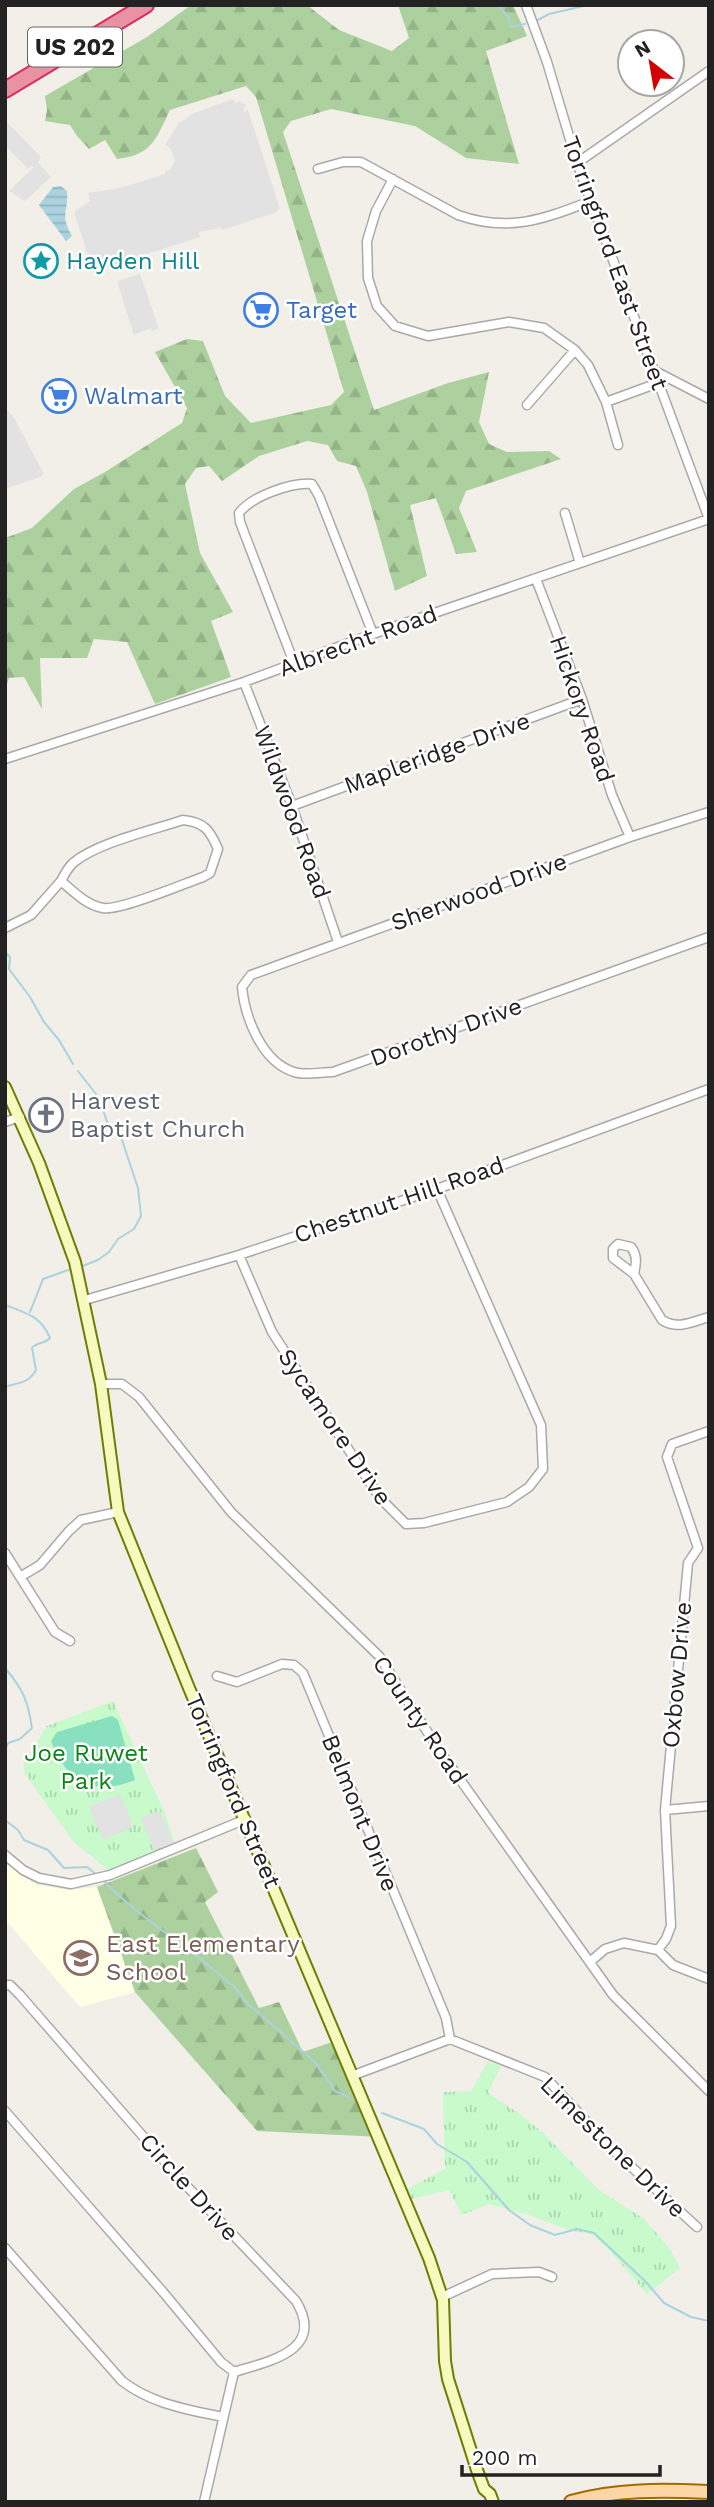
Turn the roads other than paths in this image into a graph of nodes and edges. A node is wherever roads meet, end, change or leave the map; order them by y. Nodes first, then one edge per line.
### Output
1 (146, 5) edge
2 (526, 5) edge
3 (709, 71) edge
4 (5, 90) edge
5 (577, 163) junction
6 (318, 169) dead end
7 (393, 179) junction
8 (591, 201) junction
9 (575, 350) junction
10 (653, 370) junction
11 (658, 383) junction
12 (709, 399) edge
13 (606, 402) junction
14 (527, 405) dead end
15 (618, 444) dead end
16 (565, 513) dead end
17 (709, 519) edge
18 (580, 563) junction
19 (536, 579) junction
20 (373, 635) junction
21 (294, 663) junction
22 (244, 682) junction
23 (582, 699) junction
24 (5, 759) edge
25 (292, 806) junction
26 (709, 812) edge
27 (630, 838) junction
28 (61, 881) junction
29 (5, 928) edge
30 (709, 937) edge
31 (338, 942) junction
32 (251, 975) joint
33 (5, 1087) edge
34 (709, 1089) edge
35 (20, 1117) junction
36 (5, 1122) edge
37 (437, 1189) junction
38 (239, 1255) junction
39 (634, 1275) dead end
40 (85, 1300) junction
41 (709, 1317) edge
42 (102, 1384) junction
43 (709, 1431) edge
44 (118, 1512) junction
45 (709, 1544) edge
46 (698, 1548) junction
47 (5, 1553) edge
48 (20, 1577) junction
49 (70, 1641) dead end
50 (218, 1676) dead end
51 (709, 1806) edge
52 (665, 1810) junction
53 (246, 1819) junction
54 (5, 1855) edge
55 (658, 1950) junction
56 (591, 1961) junction
57 (709, 1979) edge
58 (5, 1985) edge
59 (450, 2039) junction
60 (354, 2075) junction
61 (709, 2091) edge
62 (5, 2111) edge
63 (697, 2227) dead end
64 (5, 2248) edge
65 (552, 2277) dead end
66 (442, 2297) junction
67 (234, 2372) junction
68 (222, 2417) junction
69 (484, 2489) junction
70 (709, 2492) edge
71 (204, 2502) edge
72 (484, 2502) edge
73 (493, 2502) edge
74 (570, 2502) edge

1 - 4 highway, US 202
2 - 5 street, Torringford East Street
3 - 5 street
5 - 8 street, Torringford East Street
6 - 7 street
7 - 8 street
7 - 9 street
8 - 10 street, Torringford East Street
9 - 13 street
9 - 14 street
10 - 11 street, Torringford East Street
10 - 12 street
11 - 13 street
11 - 17 street, Torringford East Street
13 - 15 street
16 - 18 street
17 - 18 street, Albrecht Road
18 - 19 street, Albrecht Road
19 - 20 street, Albrecht Road
19 - 23 street, Hickory Road
20 - 21 street, Albrecht Road
20 - 21 street
21 - 22 street, Albrecht Road
22 - 24 street, Albrecht Road
22 - 25 street, Wildwood Road
23 - 25 street, Mapleridge Drive
23 - 27 street, Hickory Road
25 - 31 street, Wildwood Road
26 - 27 street, Sherwood Drive
27 - 31 street, Sherwood Drive
28 - 28 street
28 - 29 street
30 - 32 street, Dorothy Drive
31 - 32 street, Sherwood Drive
33 - 35 main road, Torringford Street
34 - 37 street, Chestnut Hill Road
35 - 36 street
35 - 40 main road, Torringford Street
37 - 38 street, Chestnut Hill Road
37 - 38 street, Sycamore Drive
38 - 40 street, Chestnut Hill Road
39 - 41 street
40 - 42 main road, Torringford Street
42 - 44 main road, Torringford Street
42 - 56 street, County Road
43 - 46 street
44 - 48 street
44 - 53 main road, Torringford Street
45 - 46 street
46 - 52 street, Oxbow Drive
47 - 48 street
48 - 49 street
50 - 59 street, Belmont Drive
51 - 52 street
52 - 55 street, Oxbow Drive
53 - 54 street
53 - 60 main road, Torringford Street
55 - 56 street
55 - 57 street
56 - 61 street, County Road
58 - 67 street, Circle Drive
59 - 60 street
59 - 63 street, Limestone Drive
60 - 66 main road, Torringford Street
62 - 67 street
64 - 68 street
65 - 66 street
66 - 69 main road, Torringford Street
67 - 68 street
68 - 71 street
69 - 72 main road, Torringford Street
69 - 73 main road, Torringford Street
70 - 74 main road

